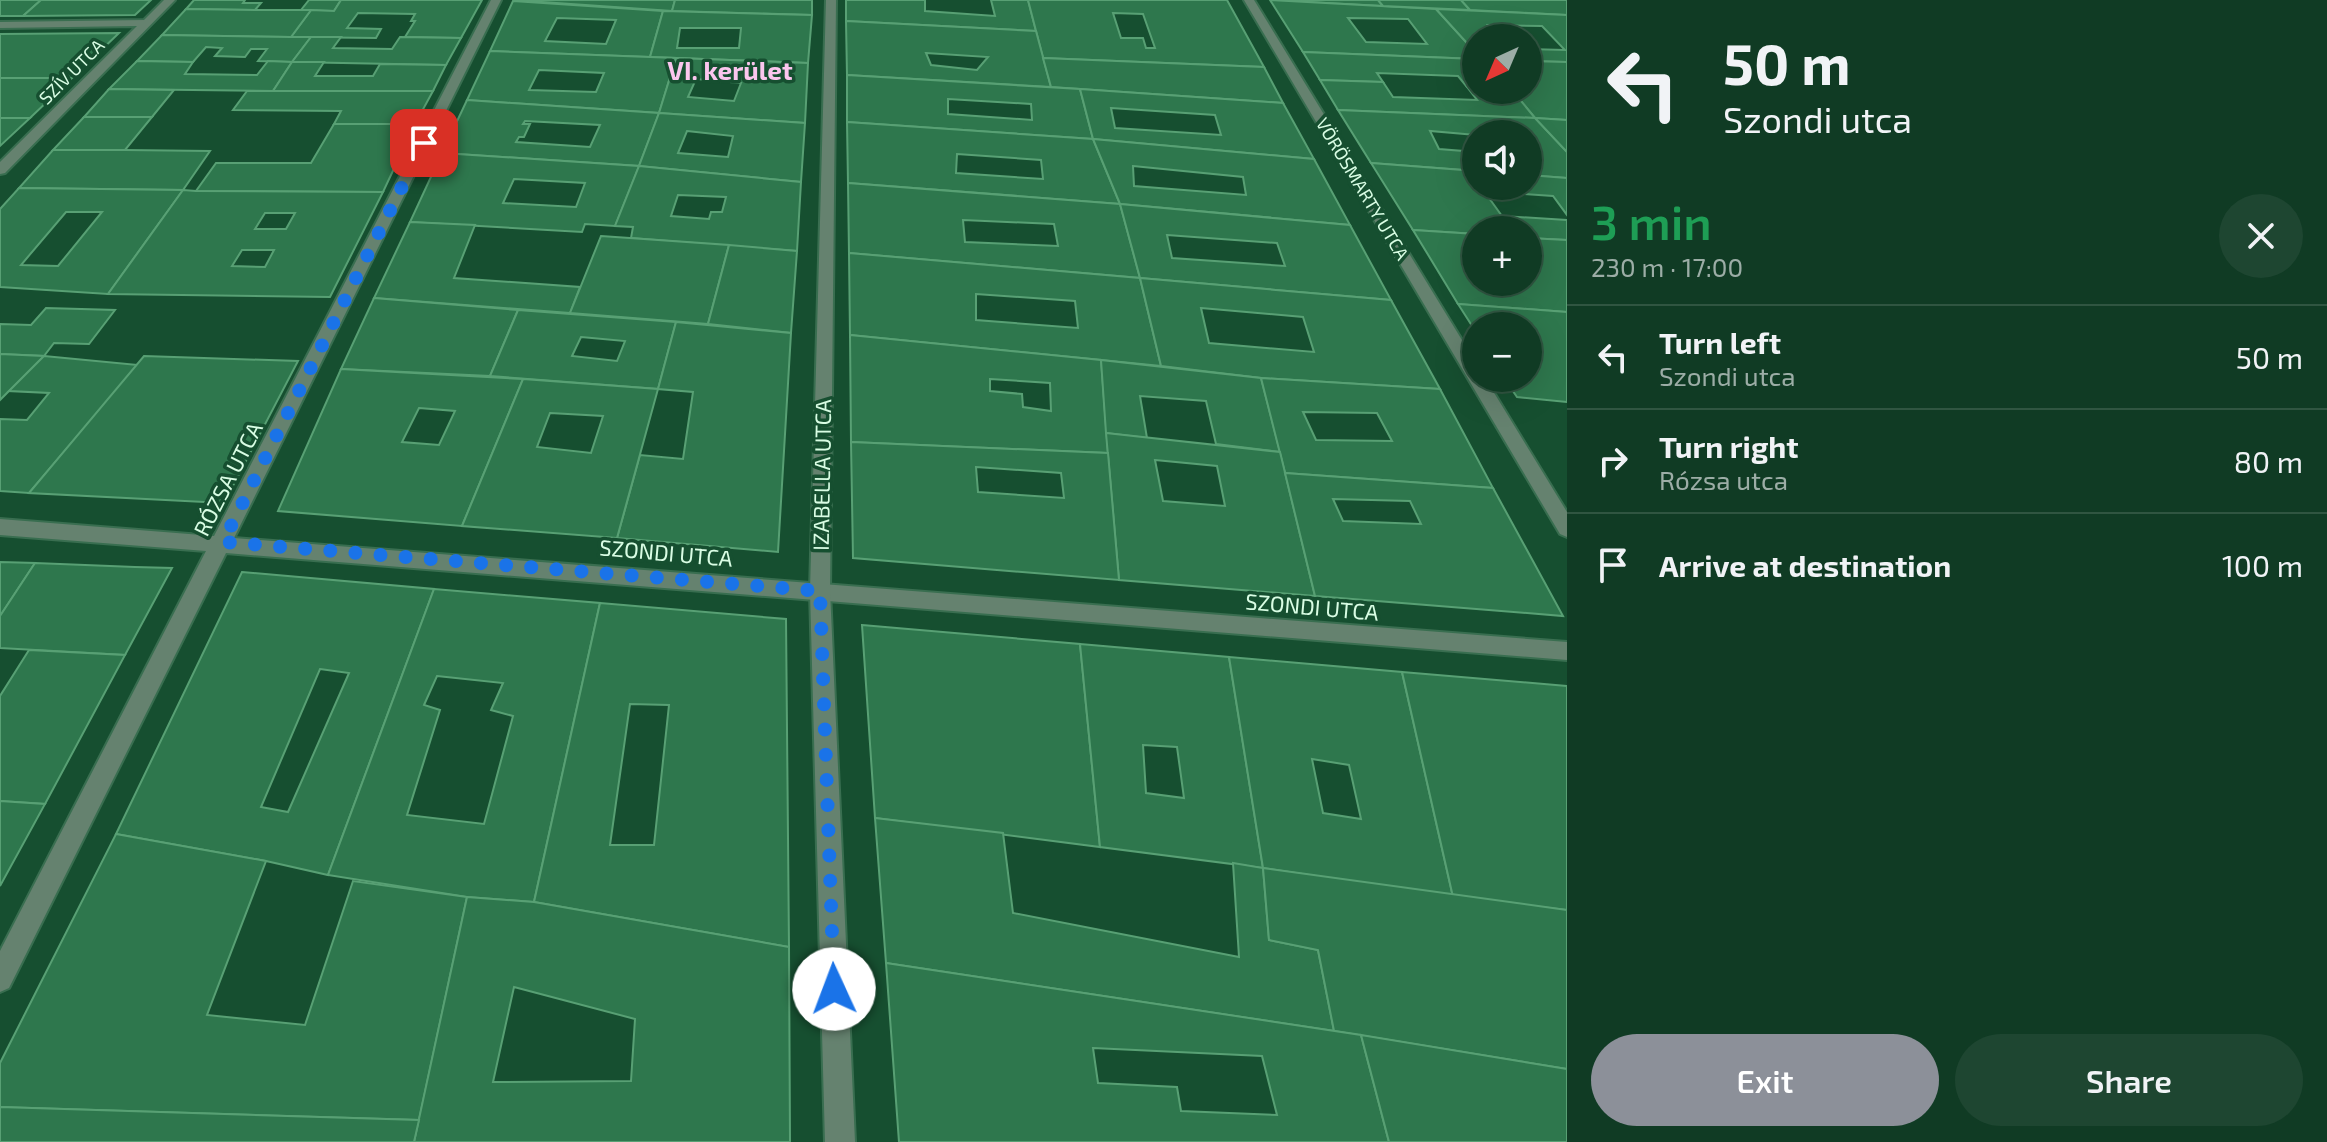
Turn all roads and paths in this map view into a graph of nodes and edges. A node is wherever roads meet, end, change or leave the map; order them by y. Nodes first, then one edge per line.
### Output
1 (170, 0) edge
2 (496, 0) edge
3 (831, 0) edge
4 (1249, 0) edge
5 (146, 23) junction
6 (0, 25) edge
7 (0, 170) edge
8 (0, 527) edge
9 (1567, 529) edge
10 (223, 542) junction
11 (820, 591) junction
12 (1567, 651) edge
13 (0, 979) edge
14 (840, 1142) edge

1 - 5 street, SZÍV UTCA
2 - 10 street, RÓZSA UTCA
3 - 11 street, IZABELLA UTCA
4 - 9 street, VÖRÖSMARTY UTCA
5 - 6 street
5 - 7 street, SZÍV UTCA
8 - 10 street, SZONDI UTCA
10 - 11 street, SZONDI UTCA
10 - 13 street, RÓZSA UTCA
11 - 12 street, SZONDI UTCA
11 - 14 street, IZABELLA UTCA

